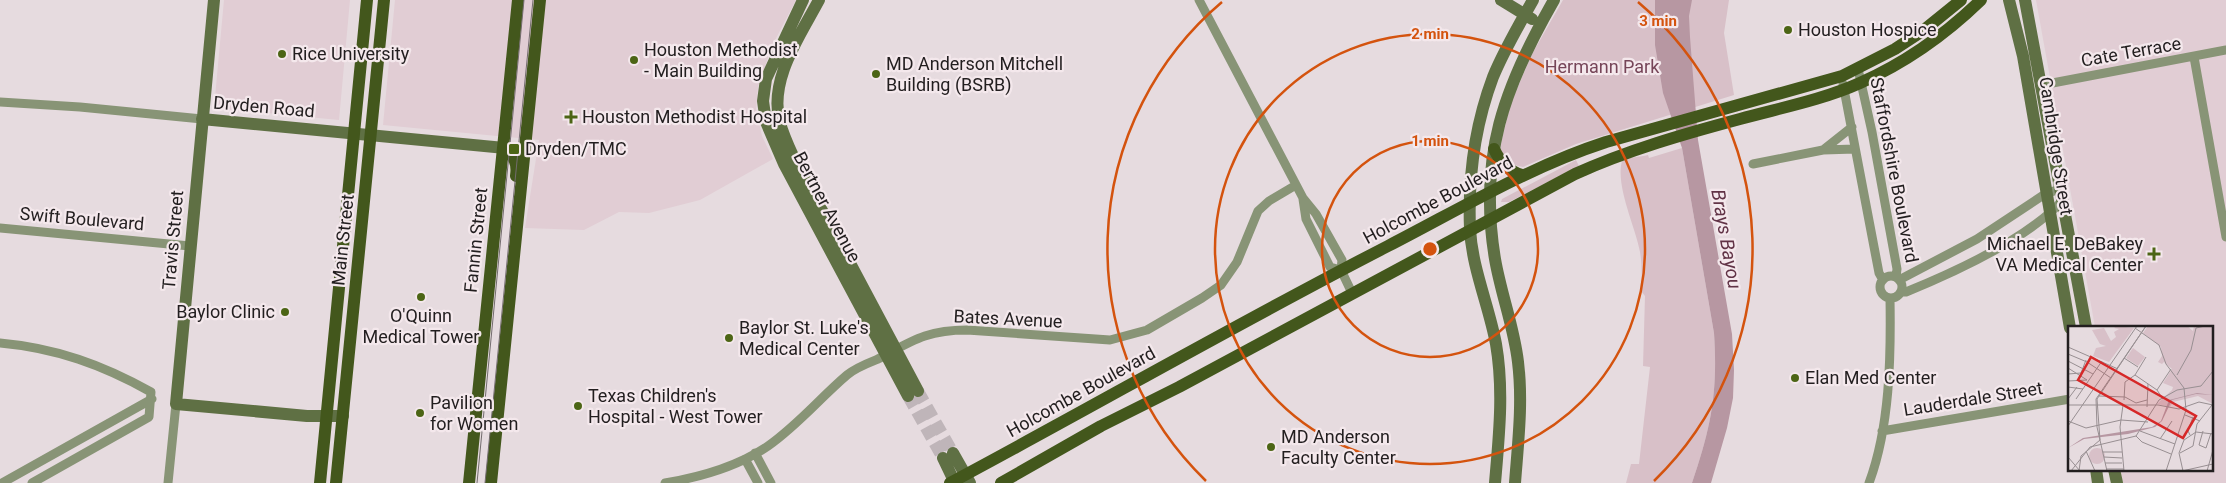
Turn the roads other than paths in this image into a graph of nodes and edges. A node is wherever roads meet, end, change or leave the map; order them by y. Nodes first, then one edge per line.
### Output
1 (214, 0) edge
2 (367, 0) edge
3 (384, 0) edge
4 (518, 0) edge
5 (540, 0) edge
6 (803, 0) edge
7 (819, 0) edge
8 (1199, 0) edge
9 (1501, 0) edge
10 (1533, 0) edge
11 (1538, 0) edge
12 (1961, 0) edge
13 (1981, 0) edge
14 (2009, 0) edge
15 (2025, 0) edge
16 (1552, 4) edge
17 (1525, 15) junction
18 (1540, 24) junction
19 (2226, 50) edge
20 (2194, 56) junction
21 (1858, 69) junction
22 (1842, 76) junction
23 (1861, 82) junction
24 (2042, 85) junction
25 (1844, 90) junction
26 (0, 102) edge
27 (202, 119) junction
28 (1852, 128) junction
29 (354, 134) junction
30 (372, 135) junction
31 (503, 148) junction
32 (1494, 149) junction
33 (1855, 149) junction
34 (525, 150) junction
35 (1823, 150) junction
36 (1753, 164) dead end
37 (1522, 175) junction
38 (1296, 184) junction
39 (1489, 192) junction
40 (2046, 194) junction
41 (2061, 195) junction
42 (1303, 198) junction
43 (1471, 203) junction
44 (2049, 215) junction
45 (1490, 220) junction
46 (0, 228) edge
47 (1470, 231) junction
48 (517, 232) junction
49 (2226, 237) edge
50 (190, 246) junction
51 (492, 265) junction
52 (1341, 270) junction
53 (1898, 279) junction
54 (1882, 280) junction
55 (1901, 292) junction
56 (1352, 293) junction
57 (1890, 298) junction
58 (508, 319) junction
59 (2070, 326) edge
60 (2086, 326) edge
61 (485, 328) junction
62 (0, 343) edge
63 (891, 352) junction
64 (913, 394) tunnel mouth
65 (152, 399) junction
66 (500, 400) junction
67 (2068, 400) edge
68 (176, 404) junction
69 (1092, 406) junction
70 (326, 416) junction
71 (343, 416) junction
72 (1102, 426) junction
73 (1882, 431) junction
74 (755, 453) junction
75 (745, 459) junction
76 (2096, 470) edge
77 (2114, 470) edge
78 (968, 479) edge
79 (953, 482) edge
80 (2, 483) edge
81 (32, 483) edge
82 (168, 483) edge
83 (320, 483) edge
84 (336, 483) edge
85 (468, 483) edge
86 (493, 483) edge
87 (665, 483) edge
88 (758, 483) edge
89 (771, 483) edge
90 (1001, 483) edge
91 (1496, 483) edge
92 (1515, 483) edge
93 (1869, 483) edge
94 (2098, 483) edge
95 (2117, 483) edge

1 - 27 street, Travis Street
2 - 29 main road, Main Street
3 - 30 main road, Main Street
4 - 31 main road, Fannin Street
5 - 34 main road
6 - 63 street, Bertner Avenue
7 - 63 street, Bertner Avenue
8 - 38 street
9 - 17 street
10 - 17 street
11 - 16 street
12 - 21 main road, Holcombe Boulevard
13 - 23 main road
14 - 40 street, Cambridge Street
15 - 24 street, Cambridge Street
16 - 18 street
17 - 18 street
17 - 43 street
18 - 32 street
19 - 20 street, Cate Terrace
20 - 24 street, Cate Terrace
20 - 49 street
21 - 22 main road, Holcombe Boulevard
21 - 23 street, Staffordshire Boulevard
22 - 25 street, Staffordshire Boulevard
22 - 37 main road, Holcombe Boulevard
23 - 25 main road
23 - 53 street, Staffordshire Boulevard
24 - 41 street, Cambridge Street
25 - 28 street, Staffordshire Boulevard
25 - 45 main road
26 - 27 street, Dryden Road
27 - 29 street, Dryden Road
27 - 50 street, Travis Street
28 - 33 street, Staffordshire Boulevard
28 - 35 street
29 - 30 street, Dryden Road
29 - 70 main road, Main Street
30 - 31 street, Dryden Road
30 - 71 main road, Main Street
31 - 34 street, Dryden Road
31 - 48 main road
31 - 51 main road, Fannin Street
32 - 37 main road
32 - 39 street
33 - 35 street
33 - 54 street, Staffordshire Boulevard
34 - 48 main road
35 - 36 street
37 - 39 main road, Holcombe Boulevard
38 - 42 street
38 - 63 street, Bates Avenue
39 - 43 main road, Holcombe Boulevard
39 - 45 street
40 - 41 street
40 - 44 street, Cambridge Street
40 - 53 street
41 - 44 street
41 - 60 street, Cambridge Street
42 - 52 street
42 - 52 street
43 - 47 street
43 - 52 main road, Holcombe Boulevard
44 - 55 street
44 - 59 street, Cambridge Street
45 - 47 main road
45 - 92 street
46 - 50 street, Swift Boulevard
47 - 56 main road
47 - 91 street
48 - 58 main road
50 - 68 street, Travis Street
51 - 58 main road
51 - 61 main road, Fannin Street
52 - 56 street
52 - 69 main road, Holcombe Boulevard
53 - 54 street
53 - 55 street
54 - 57 street
55 - 57 street
56 - 72 main road
57 - 73 street
58 - 66 main road
61 - 66 main road
61 - 85 main road, Fannin Street
62 - 65 street
63 - 64 street, Bertner Avenue
63 - 74 street, Bates Avenue
65 - 80 street
65 - 81 street
66 - 86 main road
67 - 73 street, Lauderdale Street
68 - 70 street
68 - 82 street, Travis Street
69 - 72 main road
69 - 78 main road, Holcombe Boulevard
70 - 71 street
70 - 83 main road, Main Street
71 - 84 main road, Main Street
72 - 90 main road
73 - 93 street
74 - 75 street, Bates Avenue
74 - 89 street
75 - 87 street, Bates Avenue
75 - 88 street
76 - 94 street
77 - 95 street
78 - 79 main road, Holcombe Boulevard
78 - 79 street

